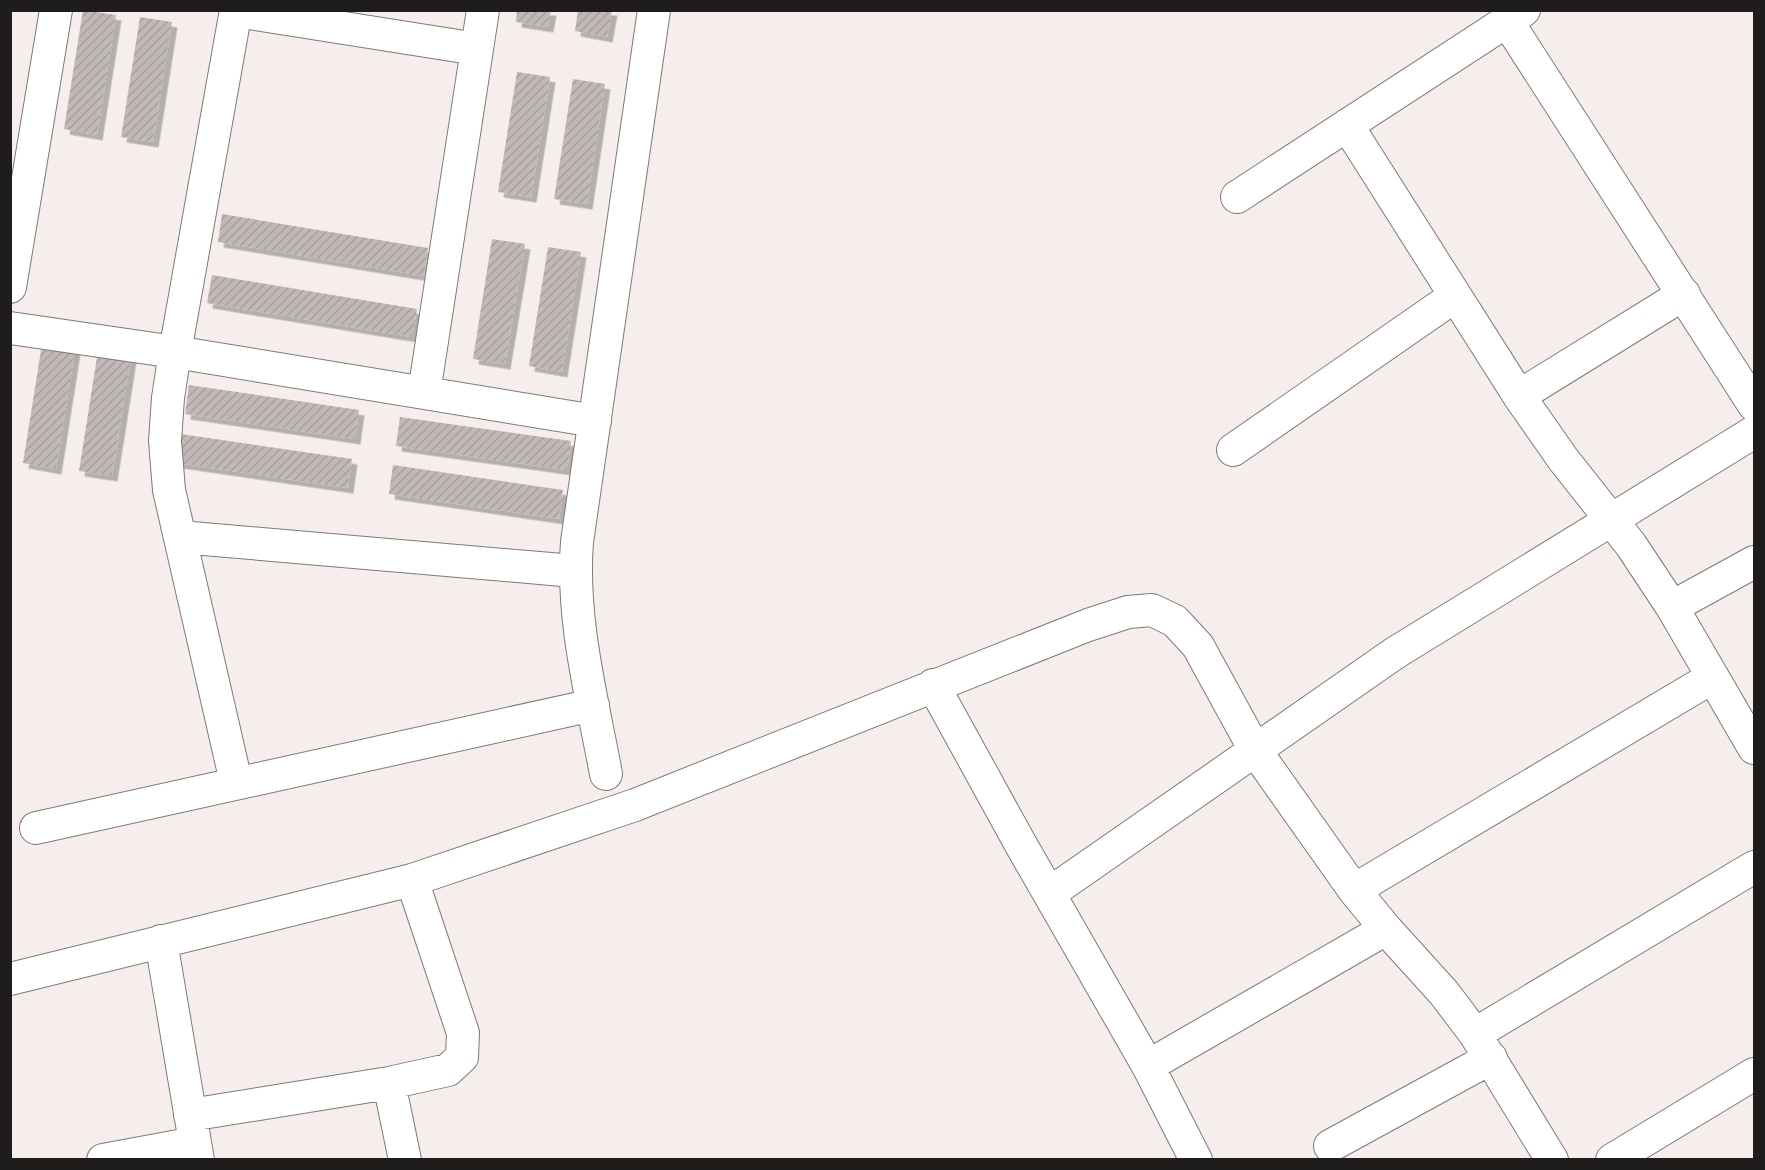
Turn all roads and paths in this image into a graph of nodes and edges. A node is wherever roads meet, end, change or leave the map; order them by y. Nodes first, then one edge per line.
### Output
1 (56, 10) edge
2 (483, 10) edge
3 (654, 10) edge
4 (236, 11) edge
5 (1516, 16) edge
6 (477, 49) junction
7 (1347, 125) junction
8 (21, 157) edge
9 (1237, 197) dead end
10 (10, 287) edge
11 (1684, 294) junction
12 (1455, 296) junction
13 (10, 328) edge
14 (175, 352) junction
15 (424, 393) junction
16 (1519, 396) junction
17 (1755, 405) edge
18 (595, 421) junction
19 (1755, 432) edge
20 (1233, 450) dead end
21 (1612, 520) junction
22 (180, 537) junction
23 (1755, 562) edge
24 (574, 571) junction
25 (1672, 607) junction
26 (1713, 677) junction
27 (933, 685) junction
28 (593, 705) junction
29 (1755, 748) edge
30 (1255, 750) junction
31 (606, 774) dead end
32 (236, 782) junction
33 (36, 828) dead end
34 (1755, 867) edge
35 (412, 880) junction
36 (1354, 890) junction
37 (1050, 892) junction
38 (1386, 929) junction
39 (161, 941) junction
40 (10, 979) edge
41 (1483, 1046) junction
42 (1148, 1066) junction
43 (1755, 1074) edge
44 (389, 1083) junction
45 (194, 1139) edge
46 (1330, 1146) dead end
47 (103, 1160) edge
48 (405, 1160) edge
49 (1196, 1160) edge
50 (1552, 1160) edge
51 (1612, 1160) edge

1 - 8 street
2 - 6 street
3 - 18 street
4 - 6 street
4 - 14 street
5 - 7 street
5 - 11 street
6 - 15 street
7 - 9 street
7 - 12 street
8 - 10 street
11 - 16 street
11 - 17 street
12 - 16 street
12 - 20 street
13 - 14 street
14 - 15 street
14 - 22 street
15 - 18 street
16 - 21 street
18 - 24 street
19 - 21 street
21 - 25 street
21 - 30 street
22 - 24 street
22 - 32 street
23 - 25 street
24 - 28 street
25 - 26 street
26 - 29 street
26 - 36 street
27 - 30 street
27 - 35 street
27 - 37 street
28 - 31 street
28 - 32 street
30 - 36 street
30 - 37 street
32 - 33 street
34 - 41 street
35 - 39 street
35 - 44 street
36 - 38 street
37 - 42 street
38 - 41 street
38 - 42 street
39 - 40 street
39 - 45 street
41 - 46 street
41 - 50 street
42 - 49 street
43 - 51 street
44 - 45 street
44 - 48 street
45 - 47 street

